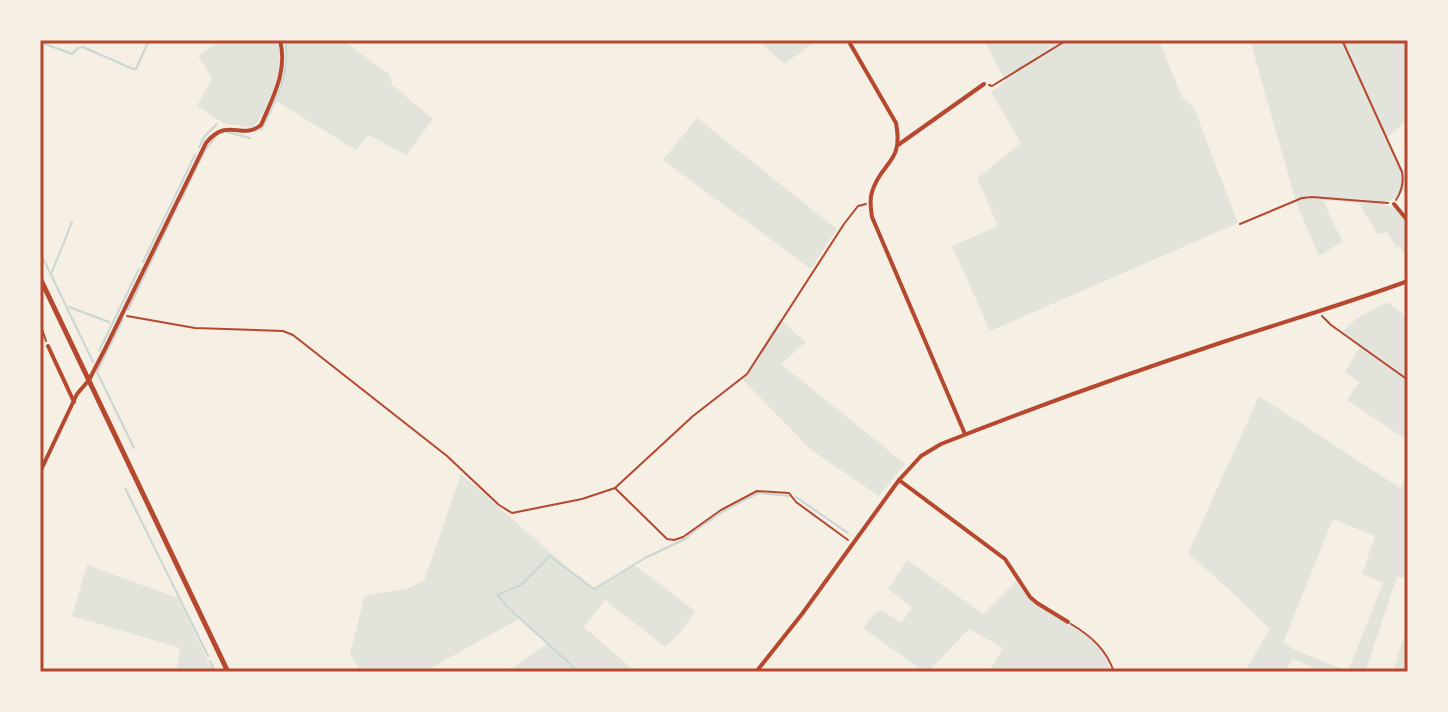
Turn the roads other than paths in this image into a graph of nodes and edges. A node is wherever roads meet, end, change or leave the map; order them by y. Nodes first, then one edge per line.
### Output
1 (280, 40) edge
2 (848, 40) edge
3 (984, 84) road end
4 (898, 145) junction
5 (1394, 204) road end
6 (1408, 221) edge
7 (40, 278) edge
8 (1408, 281) edge
9 (48, 346) road end
10 (89, 380) junction
11 (74, 402) junction
12 (965, 434) junction
13 (40, 472) edge
14 (899, 480) junction
15 (1068, 622) road end
16 (228, 672) edge
17 (756, 672) edge

1 - 10 street
2 - 4 street
3 - 4 street
4 - 12 street
5 - 6 street
7 - 10 main road
8 - 12 street
9 - 11 street
10 - 11 street
10 - 16 main road
11 - 13 street
12 - 14 street
14 - 15 street
14 - 17 street

